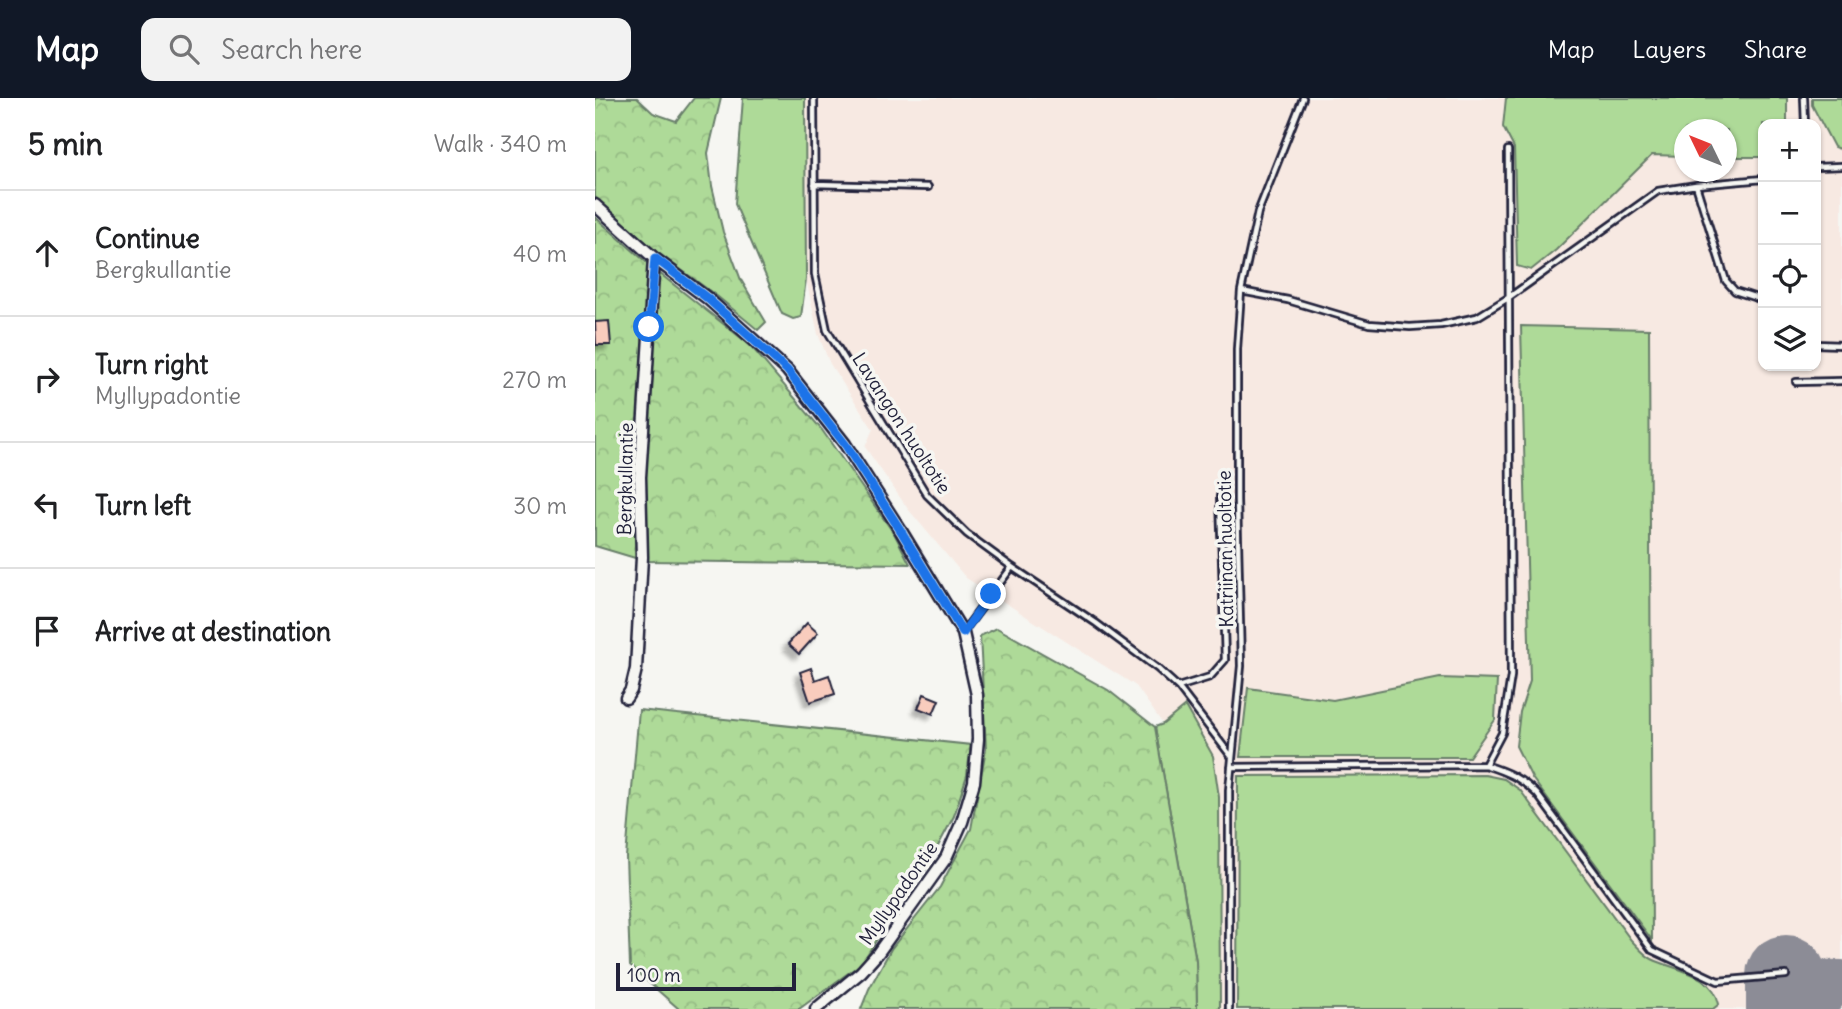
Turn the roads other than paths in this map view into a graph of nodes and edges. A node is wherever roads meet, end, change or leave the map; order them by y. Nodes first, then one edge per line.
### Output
1 (814, 98) edge
2 (1303, 98) edge
3 (1804, 98) edge
4 (1805, 119) edge
5 (1508, 150) dead end
6 (1842, 166) edge
7 (1821, 167) edge
8 (1758, 179) edge
9 (814, 184) junction
10 (1696, 185) junction
11 (928, 187) dead end
12 (595, 205) edge
13 (655, 258) junction
14 (1241, 291) junction
15 (1509, 298) junction
16 (1758, 298) edge
17 (1821, 344) edge
18 (1842, 345) edge
19 (1842, 381) edge
20 (1796, 382) dead end
21 (1220, 496) dead end
22 (1012, 567) junction
23 (963, 633) junction
24 (1178, 687) junction
25 (626, 698) dead end
26 (1231, 756) junction
27 (1485, 765) junction
28 (1231, 767) junction
29 (1786, 975) dead end
30 (816, 1009) edge
31 (1229, 1009) edge

1 - 9 lane, Lavangon huoltotie
2 - 14 lane, Katriinan huoltotie
3 - 4 lane
5 - 15 lane
6 - 7 lane
8 - 10 lane
9 - 11 lane
9 - 22 lane, Lavangon huoltotie
10 - 15 lane
10 - 16 lane
12 - 13 street, Myllypadontie
13 - 23 street, Myllypadontie
13 - 25 street, Bergkullantie
14 - 15 lane
14 - 26 lane, Katriinan huoltotie
15 - 27 lane
17 - 18 lane
19 - 20 lane
21 - 24 lane
22 - 23 lane
22 - 24 lane, Lavangon huoltotie
23 - 30 street, Myllypadontie
24 - 26 lane, Lavangon huoltotie
26 - 28 lane, Katriinan huoltotie
27 - 28 lane
27 - 29 lane
28 - 31 lane, Katriinan huoltotie

